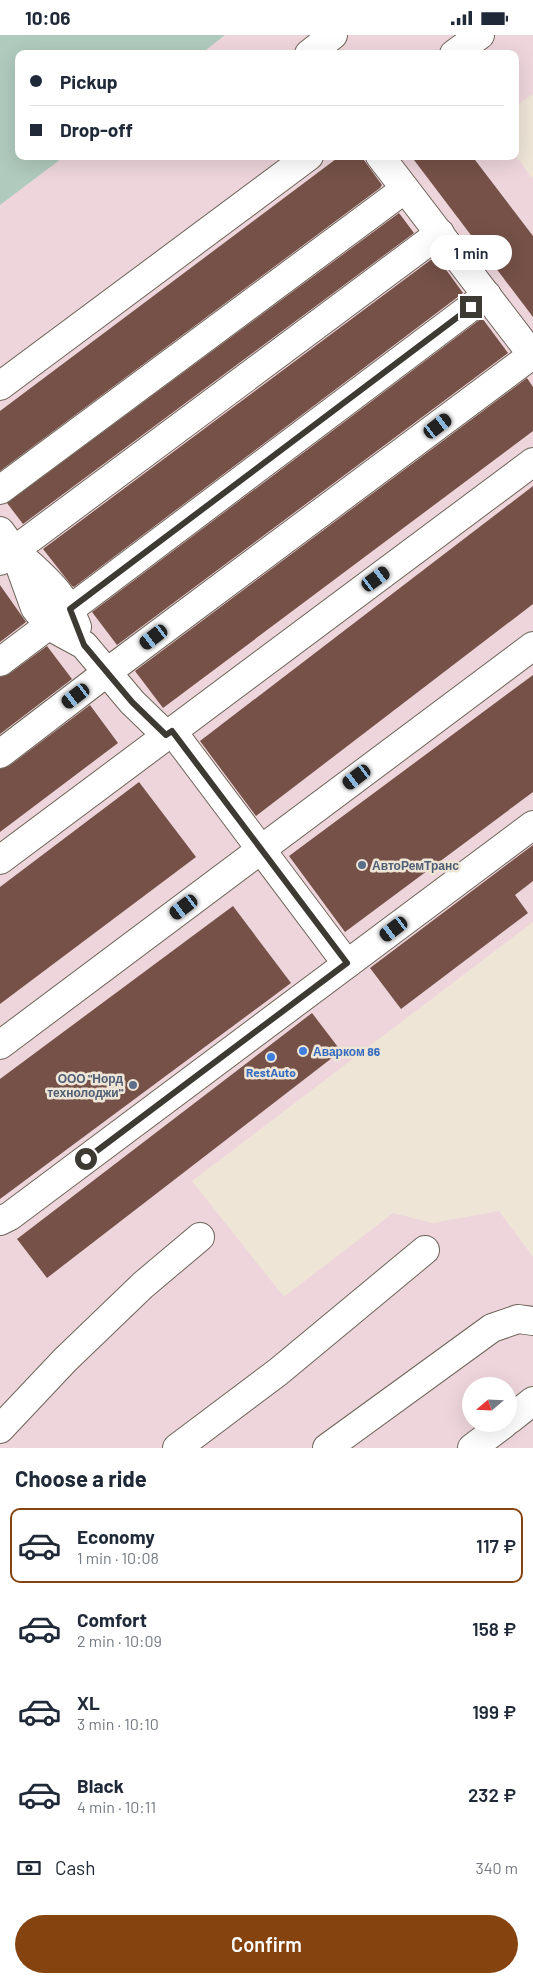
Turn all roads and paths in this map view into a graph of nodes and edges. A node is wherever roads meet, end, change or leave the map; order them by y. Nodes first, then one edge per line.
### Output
1 (334, 35) edge
2 (480, 35) edge
3 (314, 50) edge
4 (459, 50) edge
5 (304, 160) edge
6 (383, 160) edge
7 (405, 189) junction
8 (440, 233) junction
9 (487, 295) junction
10 (532, 356) edge
11 (0, 386) edge
12 (533, 462) edge
13 (0, 490) edge
14 (5, 547) edge
15 (70, 609) junction
16 (49, 626) junction
17 (84, 645) junction
18 (533, 646) edge
19 (0, 662) edge
20 (106, 673) junction
21 (169, 733) junction
22 (0, 754) edge
23 (533, 825) edge
24 (261, 849) junction
25 (0, 860) edge
26 (347, 963) junction
27 (0, 1045) edge
28 (0, 1221) edge
29 (200, 1237) dead end
30 (425, 1250) dead end
31 (533, 1321) edge
32 (533, 1401) edge
33 (518, 1413) edge
34 (0, 1429) edge
35 (492, 1433) edge
36 (177, 1448) edge
37 (328, 1448) edge
38 (472, 1448) edge

1 - 3 lane
2 - 4 lane
5 - 11 lane
6 - 7 lane
7 - 8 lane
7 - 13 lane
8 - 9 lane
8 - 14 lane
9 - 10 lane
9 - 15 lane
10 - 20 lane
12 - 21 lane
14 - 15 lane
14 - 16 lane
15 - 16 lane
15 - 17 lane
16 - 17 lane
16 - 19 lane
17 - 20 lane
18 - 24 lane
20 - 21 lane
20 - 22 lane
21 - 24 lane
21 - 25 lane
23 - 26 lane
24 - 26 lane
24 - 27 lane
26 - 28 lane
29 - 34 lane
30 - 36 lane
31 - 37 lane
32 - 33 lane
35 - 38 lane

